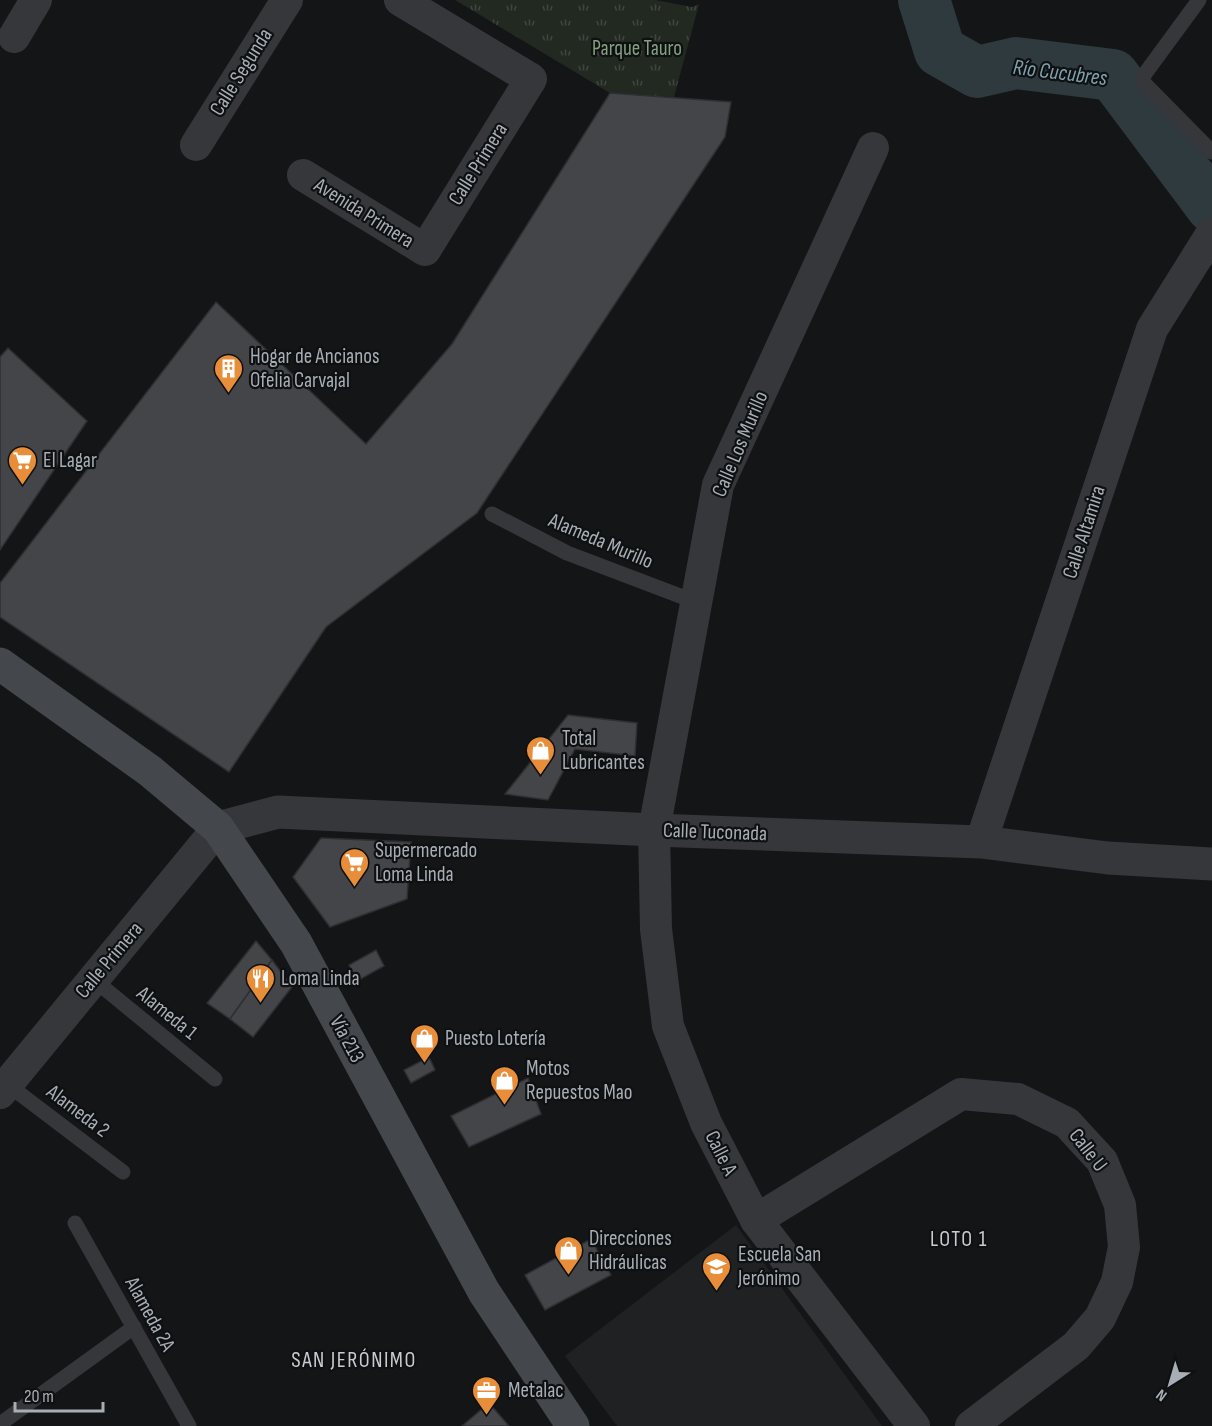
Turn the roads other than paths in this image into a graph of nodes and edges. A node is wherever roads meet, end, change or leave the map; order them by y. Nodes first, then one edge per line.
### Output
1 (36, 0) edge
2 (287, 0) edge
3 (400, 0) edge
4 (1199, 0) edge
5 (14, 38) dead end
6 (196, 144) dead end
7 (873, 148) dead end
8 (1212, 152) edge
9 (303, 175) dead end
10 (1212, 233) edge
11 (425, 250) joint
12 (492, 514) dead end
13 (696, 602) junction
14 (0, 664) edge
15 (218, 828) junction
16 (654, 830) junction
17 (981, 842) junction
18 (1212, 864) edge
19 (93, 979) junction
20 (215, 1079) dead end
21 (4, 1088) edge
22 (123, 1172) dead end
23 (756, 1220) junction
24 (75, 1223) dead end
25 (134, 1327) junction
26 (0, 1424) edge
27 (189, 1426) edge
28 (573, 1426) edge
29 (914, 1426) edge
30 (971, 1426) edge

1 - 5 street
2 - 6 street, Calle Segunda
3 - 11 street, Calle Primera
4 - 8 lane
7 - 13 street, Calle Los Murillo
9 - 11 street, Avenida Primera
10 - 17 street, Calle Altamira
12 - 13 lane, Alameda Murillo
13 - 16 street, Calle Los Murillo
14 - 15 main road, Vía 213
15 - 16 street, Calle Tuconada
15 - 19 street, Calle Primera
15 - 28 main road, Vía 213
16 - 17 street, Calle Tuconada
16 - 23 street, Calle A
17 - 18 street, Calle Tuconada
19 - 20 lane, Alameda 1
19 - 21 street, Calle Primera
21 - 22 lane, Alameda 2
23 - 29 street, Calle A
23 - 30 street, Calle U
24 - 25 lane, Alameda 2A
25 - 26 lane
25 - 27 lane, Alameda 2A

